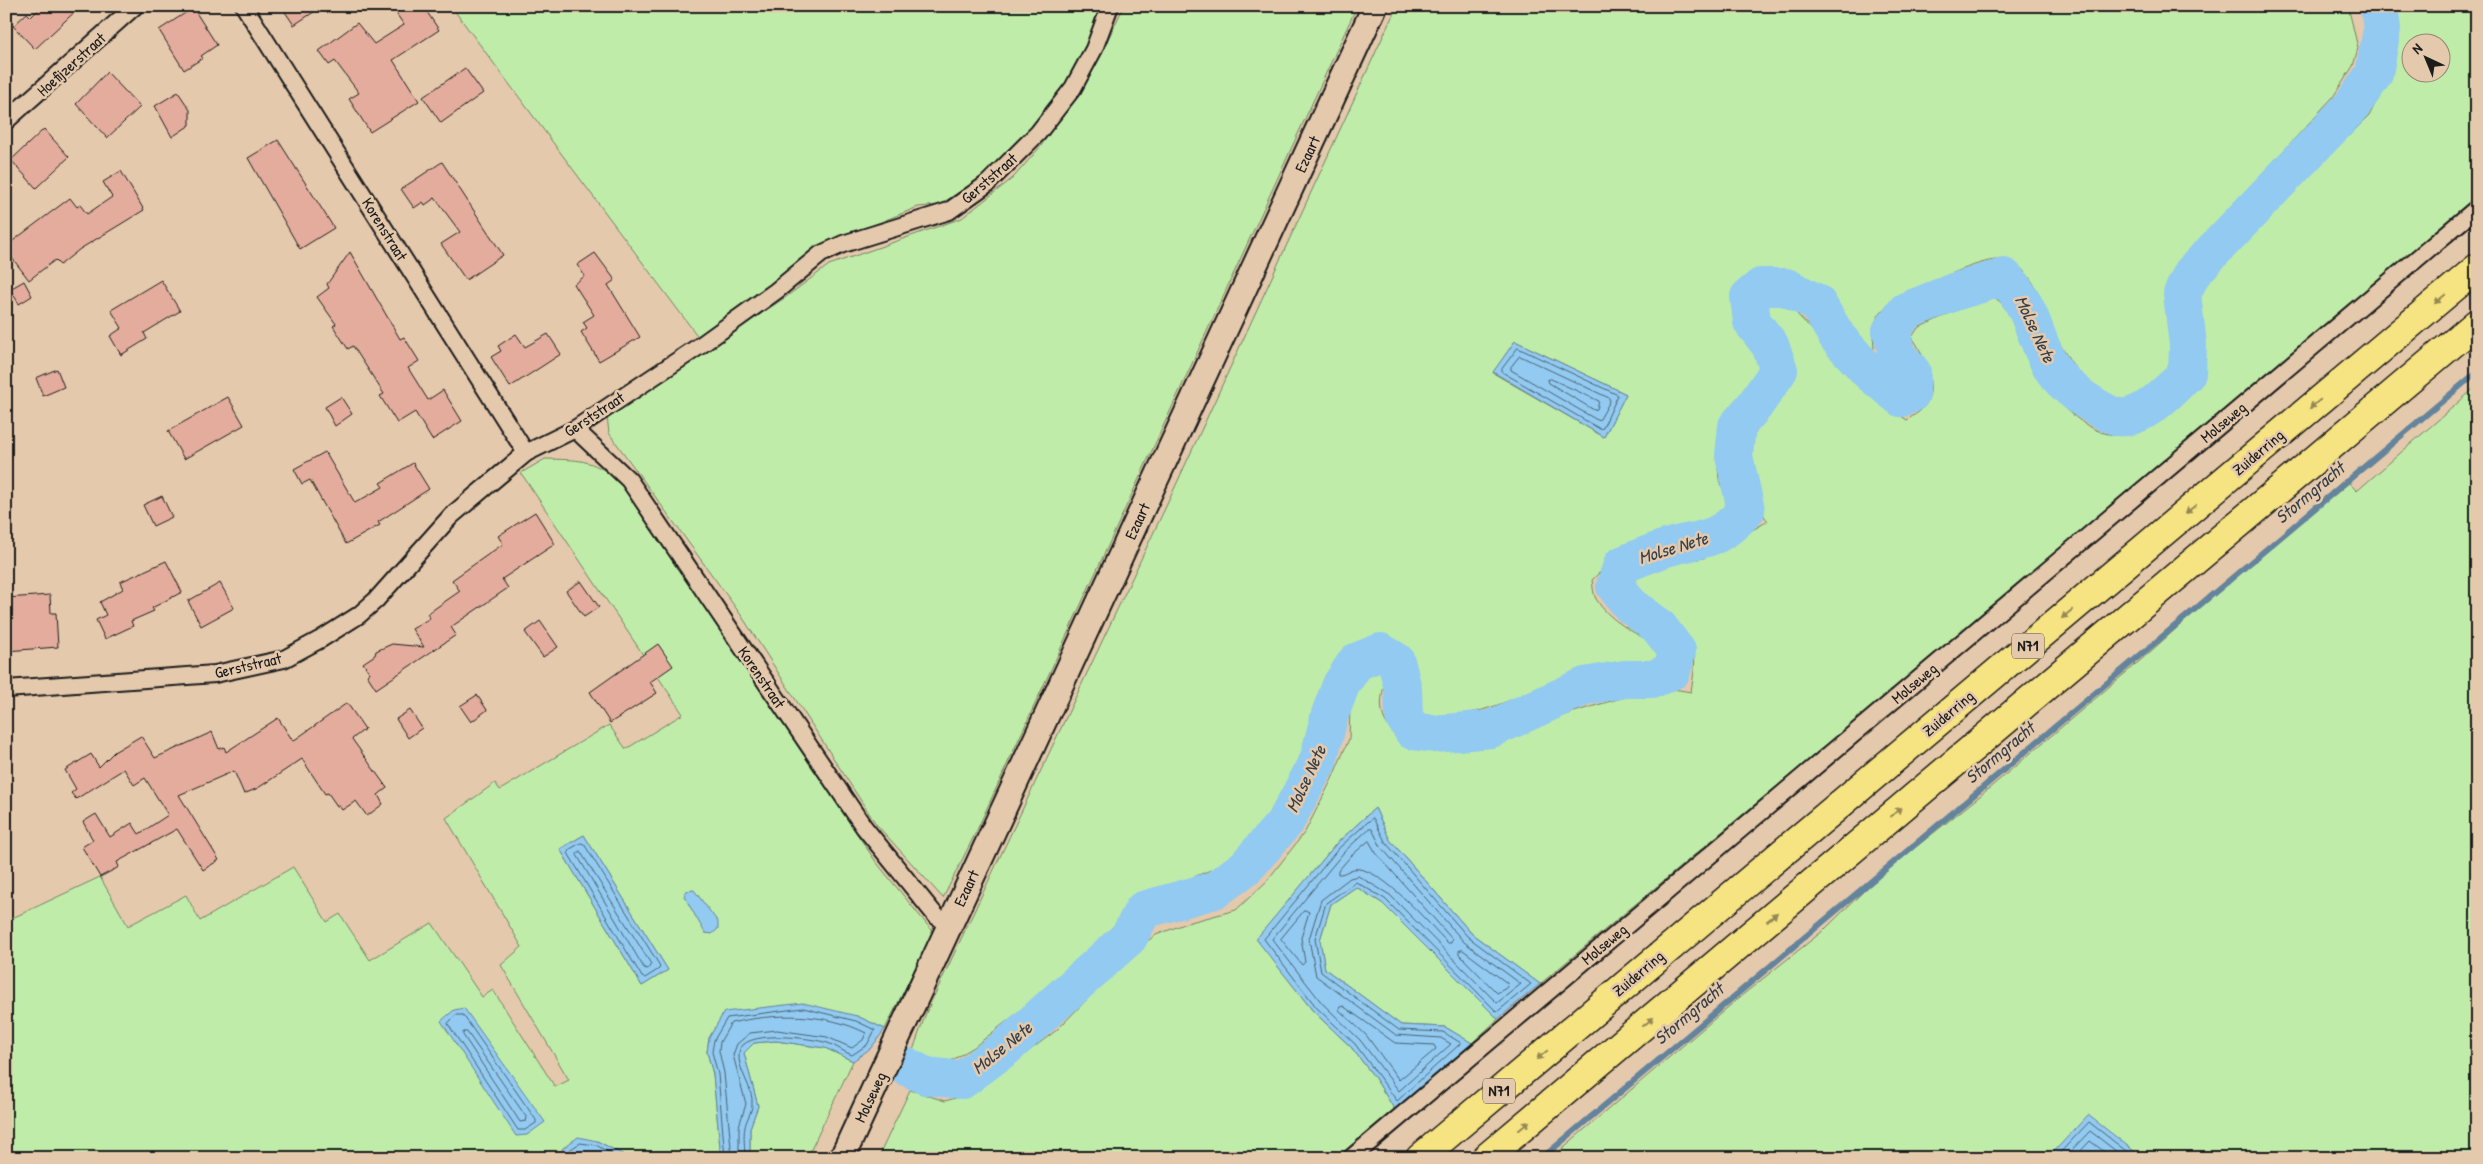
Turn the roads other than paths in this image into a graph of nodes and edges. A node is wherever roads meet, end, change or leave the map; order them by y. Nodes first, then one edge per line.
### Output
1 (135, 6) edge
2 (244, 6) edge
3 (1110, 6) edge
4 (1375, 6) edge
5 (6, 121) edge
6 (2477, 208) edge
7 (2477, 268) edge
8 (2477, 323) edge
9 (576, 429) junction
10 (526, 453) junction
11 (6, 689) edge
12 (950, 924) junction
13 (898, 1036) joint
14 (842, 1158) edge
15 (1351, 1158) edge
16 (1420, 1158) edge
17 (1486, 1158) edge

1 - 5 street, Hoefijzerstraat
2 - 10 street, Korenstraat
3 - 9 street, Gerststraat
4 - 12 main road, Ezaart
6 - 15 street, Molseweg
7 -> 16 highway, Zuiderring / N71
17 -> 8 highway, N71
9 - 10 street, Gerststraat
9 - 12 street, Korenstraat
10 - 11 street, Gerststraat
12 - 13 main road, Ezaart
13 - 14 main road, Molseweg

